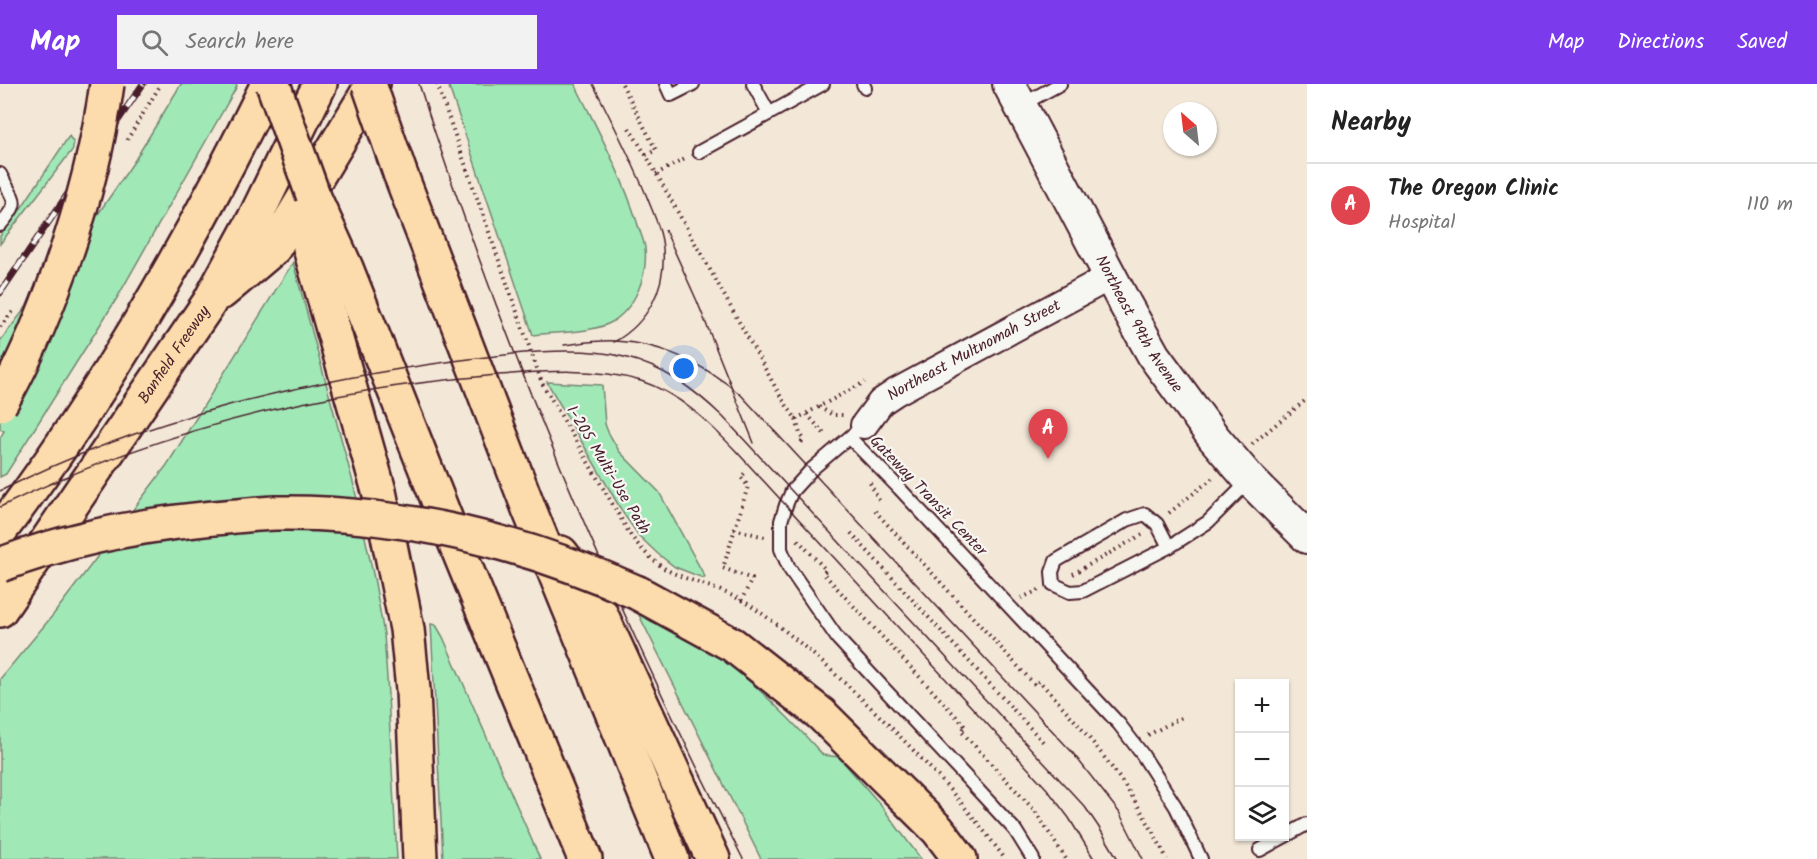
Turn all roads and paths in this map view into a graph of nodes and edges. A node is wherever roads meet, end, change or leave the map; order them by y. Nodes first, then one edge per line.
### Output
1 (107, 84) edge
2 (268, 84) edge
3 (273, 84) edge
4 (320, 84) edge
5 (371, 84) edge
6 (622, 84) edge
7 (666, 84) edge
8 (693, 84) edge
9 (753, 84) edge
10 (823, 84) edge
11 (1060, 84) edge
12 (438, 86) edge
13 (1015, 95) edge
14 (769, 113) junction
15 (629, 128) dead end
16 (699, 152) joint
17 (646, 155) junction
18 (0, 174) edge
19 (656, 174) junction
20 (313, 195) junction
21 (0, 225) edge
22 (1110, 276) junction
23 (209, 303) junction
24 (865, 382) dead end
25 (1307, 399) edge
26 (0, 404) edge
27 (796, 420) junction
28 (857, 432) junction
29 (800, 444) dead end
30 (1242, 470) junction
31 (745, 473) dead end
32 (529, 509) junction
33 (875, 511) dead end
34 (1156, 524) junction
35 (734, 529) junction
36 (0, 531) edge
37 (851, 533) dead end
38 (1307, 537) edge
39 (767, 538) dead end
40 (798, 539) dead end
41 (1169, 547) junction
42 (0, 565) edge
43 (1053, 584) junction
44 (1018, 599) dead end
45 (741, 601) junction
46 (0, 610) edge
47 (1184, 716) dead end
48 (1144, 737) dead end
49 (1044, 743) dead end
50 (896, 787) junction
51 (1307, 824) edge
52 (1260, 850) dead end
53 (420, 859) edge
54 (585, 859) edge
55 (672, 859) edge
56 (713, 859) edge
57 (944, 859) edge
58 (960, 859) edge
59 (1005, 859) edge
60 (1033, 859) edge
61 (1066, 859) edge
62 (1167, 859) edge
63 (1201, 859) edge

1 - 26 highway, bridge
2 - 36 highway
3 - 20 highway, bridge
4 - 23 highway, Banfield Freeway
5 - 23 highway
5 - 32 highway, bridge
6 - 17 path
7 - 8 lane
9 - 14 lane
10 - 14 lane
11 - 13 lane
12 - 45 path, I-205 Multi-Use Path
13 - 22 street, Northeast 99th Avenue
14 - 16 lane
15 - 17 path
16 - 19 path
17 - 19 path
18 - 21 lane
19 - 27 path
20 - 53 highway
20 - 54 highway
22 - 28 street, Northeast Multnomah Street
22 - 30 street, Northeast 99th Avenue
23 - 46 highway, Banfield Freeway
24 - 27 path
25 - 30 path
27 - 29 path
28 - 60 lane, Gateway Transit Center
28 - 63 lane, Gateway Transit Center
30 - 34 path
30 - 38 street, Northeast 99th Avenue
30 - 41 lane
31 - 35 path
32 - 55 highway
32 - 56 highway
33 - 62 path
34 - 41 lane
34 - 43 path
34 - 43 lane
35 - 39 path
35 - 45 path
37 - 49 path
40 - 61 path
41 - 43 lane
42 - 50 highway, bridge
43 - 44 path
45 - 59 path, I-205 Multi-Use Path
47 - 48 path
50 - 57 highway
50 - 58 highway
51 - 52 lane

